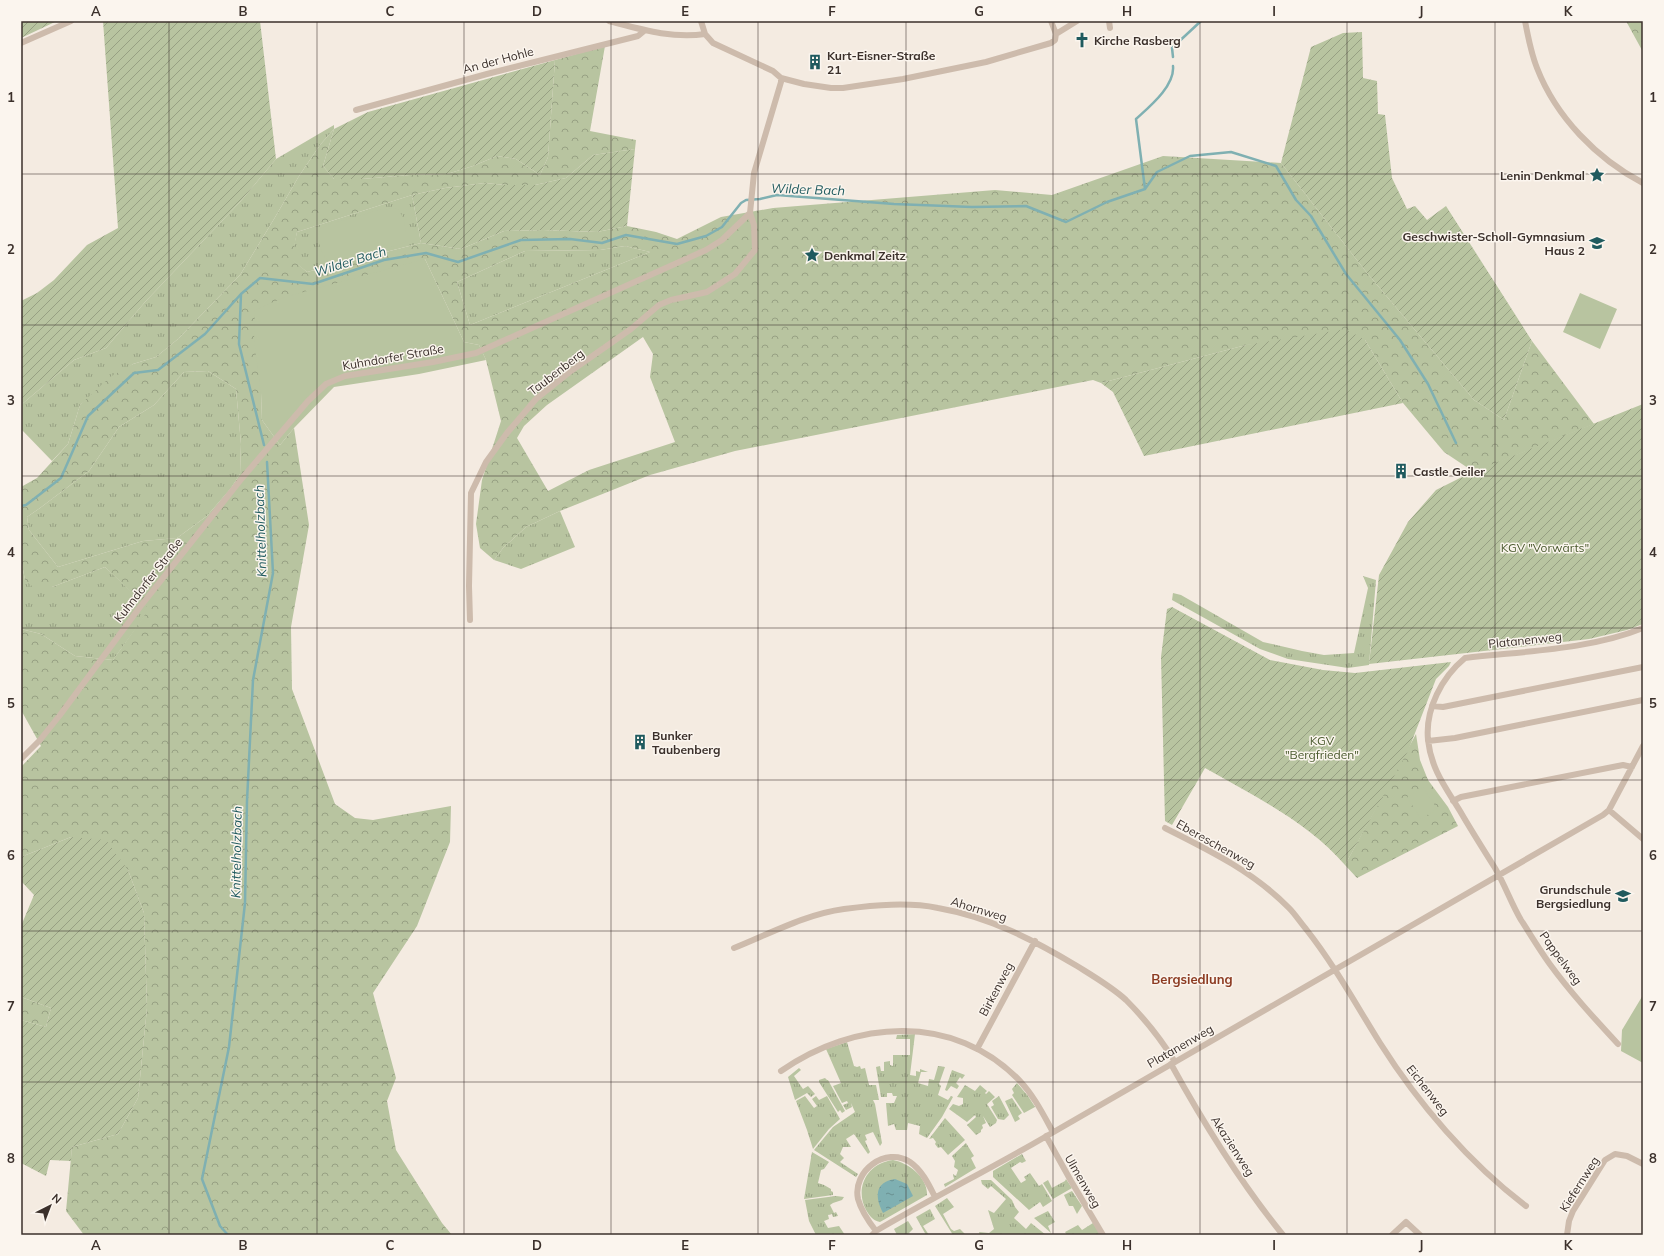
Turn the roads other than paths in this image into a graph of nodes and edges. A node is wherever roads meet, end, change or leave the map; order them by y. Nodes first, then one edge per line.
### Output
1 (71, 21) edge
2 (609, 21) edge
3 (701, 21) edge
4 (1051, 21) edge
5 (1077, 21) edge
6 (1109, 21) edge
7 (1525, 21) edge
8 (1110, 28) dead end
9 (644, 31) junction
10 (704, 34) junction
11 (1056, 34) junction
12 (21, 43) edge
13 (781, 78) junction
14 (356, 110) dead end
15 (1643, 183) edge
16 (750, 213) junction
17 (470, 620) dead end
18 (1643, 628) edge
19 (1643, 667) edge
20 (1643, 700) edge
21 (1432, 706) junction
22 (1428, 740) junction
23 (1643, 746) edge
24 (21, 759) edge
25 (1632, 768) junction
26 (1453, 801) junction
27 (1609, 810) junction
28 (1165, 828) dead end
29 (1643, 839) edge
30 (1499, 875) junction
31 (1035, 941) junction
32 (734, 948) dead end
33 (1336, 969) junction
34 (1618, 1044) dead end
35 (977, 1048) junction
36 (1173, 1063) junction
37 (781, 1071) dead end
38 (1053, 1132) junction
39 (1046, 1136) junction
40 (1643, 1164) edge
41 (935, 1197) junction
42 (1526, 1206) dead end
43 (874, 1233) edge
44 (1103, 1235) edge
45 (1283, 1235) edge
46 (1392, 1235) edge
47 (1420, 1235) edge
48 (1567, 1235) edge

1 - 12 street
2 - 9 street
3 - 10 street
4 - 11 street
5 - 11 street
6 - 8 street
7 - 15 street
9 - 10 street
9 - 14 street, An der Hohle
10 - 13 street
11 - 13 street
13 - 16 street
16 - 17 street, Taubenberg
16 - 24 street, Kuhndorfer Straße
18 - 21 street, Platanenweg
19 - 21 street
20 - 22 street
21 - 22 street, Platanenweg
22 - 26 street, Platanenweg
23 - 25 street, Platanenweg
25 - 26 street
25 - 27 street, Platanenweg
26 - 30 street, Platanenweg
27 - 29 street
27 - 30 street, Platanenweg
28 - 33 street, Ebereschenweg
30 - 33 street, Platanenweg
30 - 34 street, Pappelweg
31 - 32 street, Ahornweg
31 - 35 street, Birkenweg
31 - 36 street, Ahornweg
33 - 36 street, Platanenweg
33 - 42 street, Eichenweg
35 - 37 street
35 - 38 street
36 - 38 street, Platanenweg
36 - 45 street, Akazienweg
38 - 39 street, Platanenweg
39 - 41 street, Platanenweg
39 - 44 street, Ulmenweg
40 - 48 street, Kiefernweg
41 - 43 street, Platanenweg
41 - 43 street
46 - 47 street

